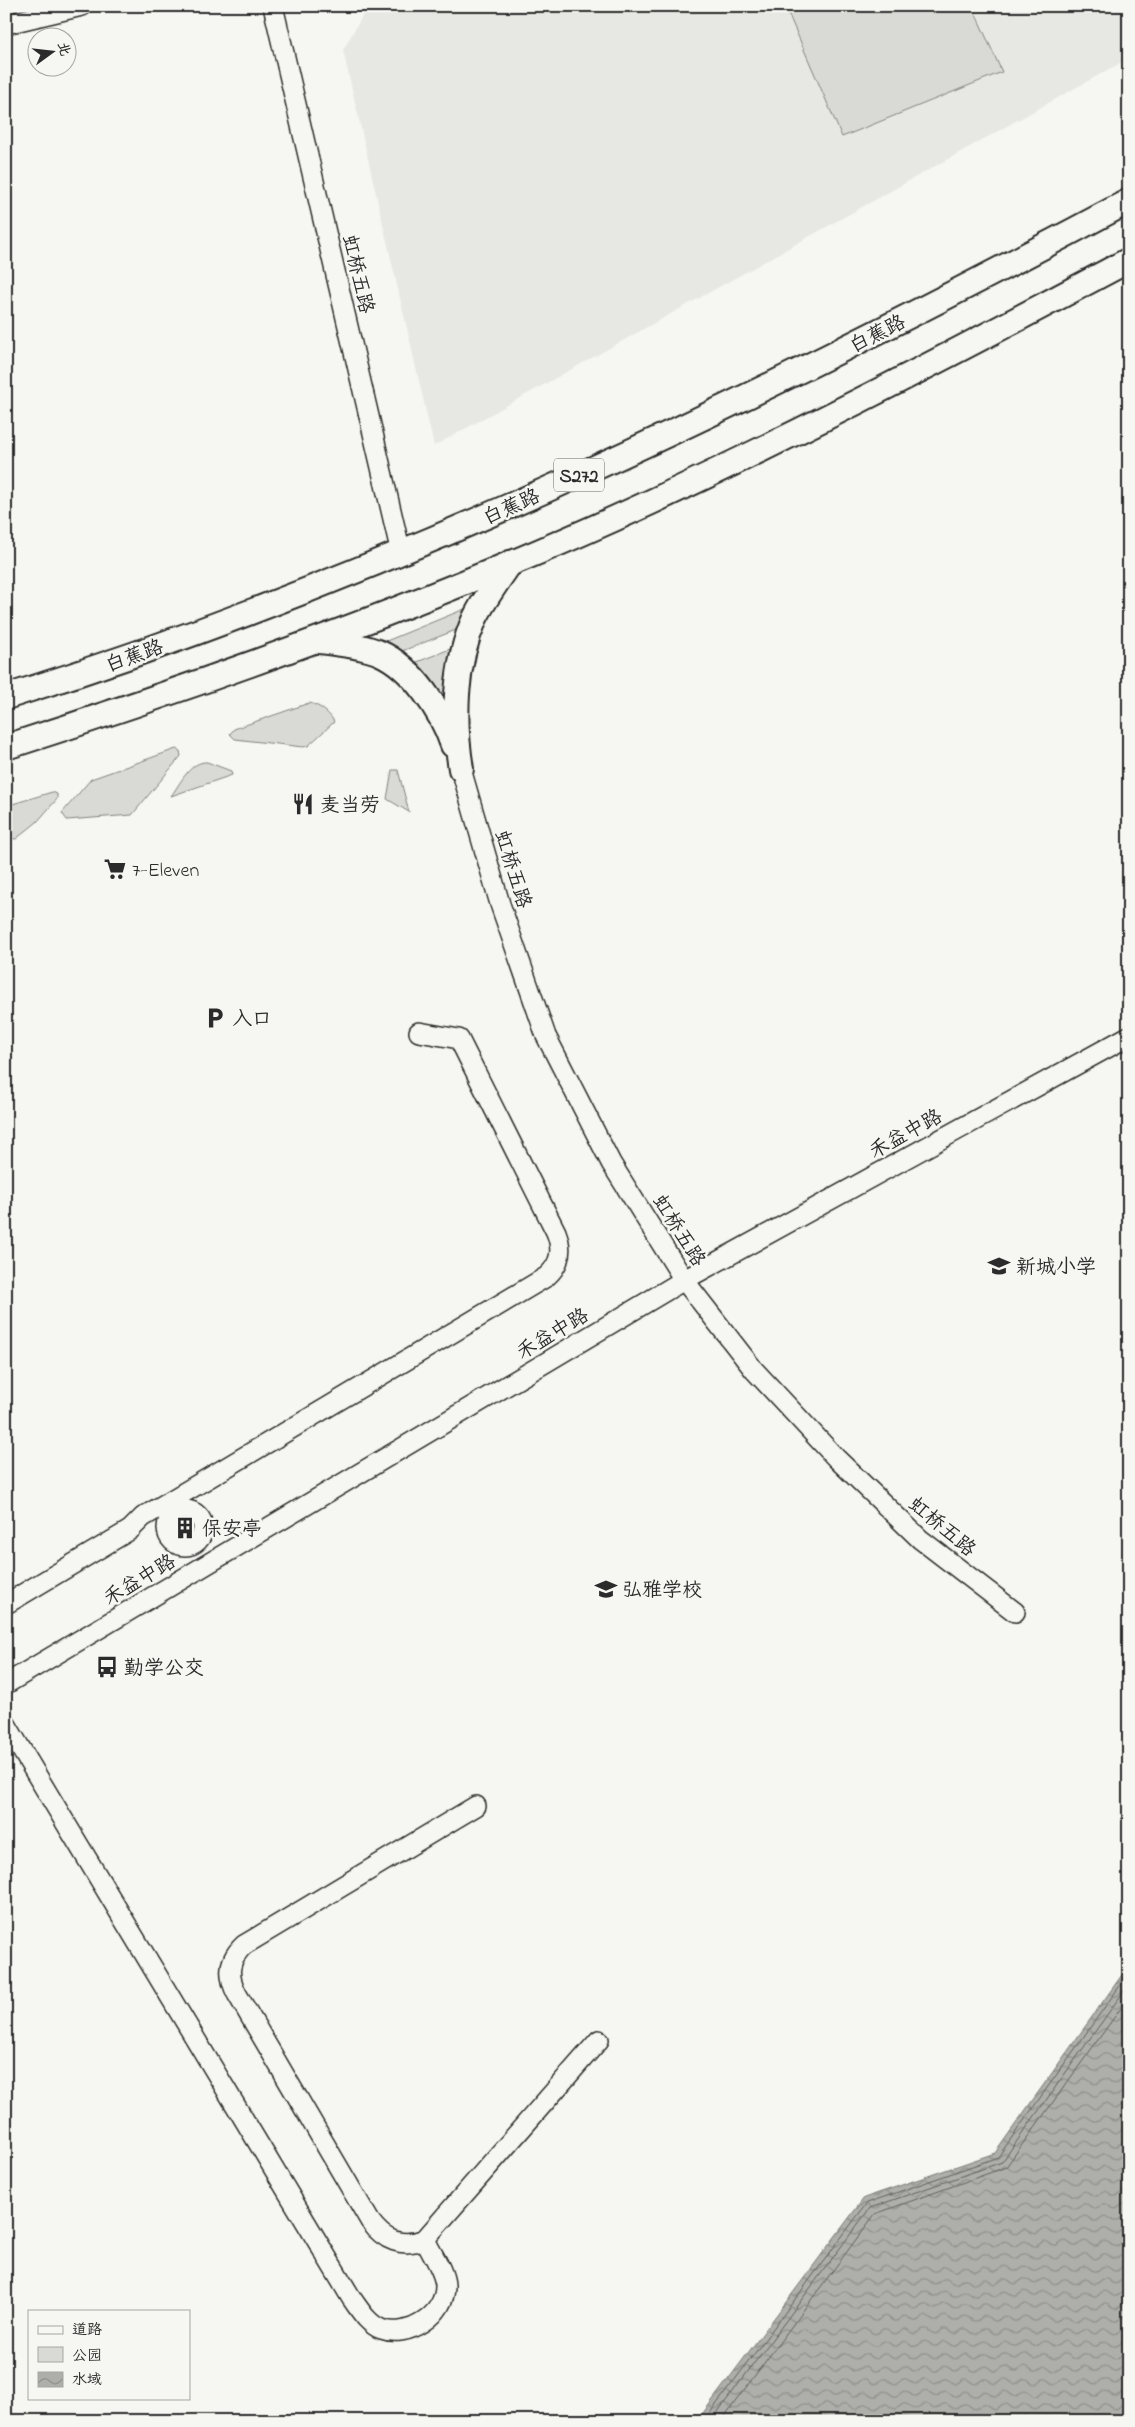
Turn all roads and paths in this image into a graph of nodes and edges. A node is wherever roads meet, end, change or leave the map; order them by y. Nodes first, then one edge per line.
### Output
1 (82, 6) edge
2 (273, 6) edge
3 (6, 24) edge
4 (1129, 201) edge
5 (1129, 260) edge
6 (401, 553) junction
7 (510, 563) junction
8 (317, 641) junction
9 (6, 697) edge
10 (6, 747) edge
11 (462, 769) junction
12 (419, 1032) dead end
13 (1129, 1036) edge
14 (684, 1280) junction
15 (173, 1507) junction
16 (205, 1566) junction
17 (6, 1604) edge
18 (1016, 1612) dead end
19 (6, 1684) edge
20 (6, 1724) edge
21 (476, 1806) dead end
22 (599, 2040) dead end
23 (425, 2239) junction

1 - 3 street
2 - 6 street, 虹桥五路
4 - 6 main road, 白蕉路 / S272
5 - 7 main road, S272
6 - 9 main road, 白蕉路 / S272
7 - 8 main road, S272
7 - 11 main road
8 - 10 main road, S272
8 - 11 main road
11 - 14 street, 虹桥五路
12 - 15 street
13 - 14 street, 禾益中路
14 - 16 street, 禾益中路
14 - 18 street, 虹桥五路
15 - 16 street
15 - 17 street
16 - 19 street, 禾益中路
20 - 23 street
21 - 23 street
22 - 23 street

